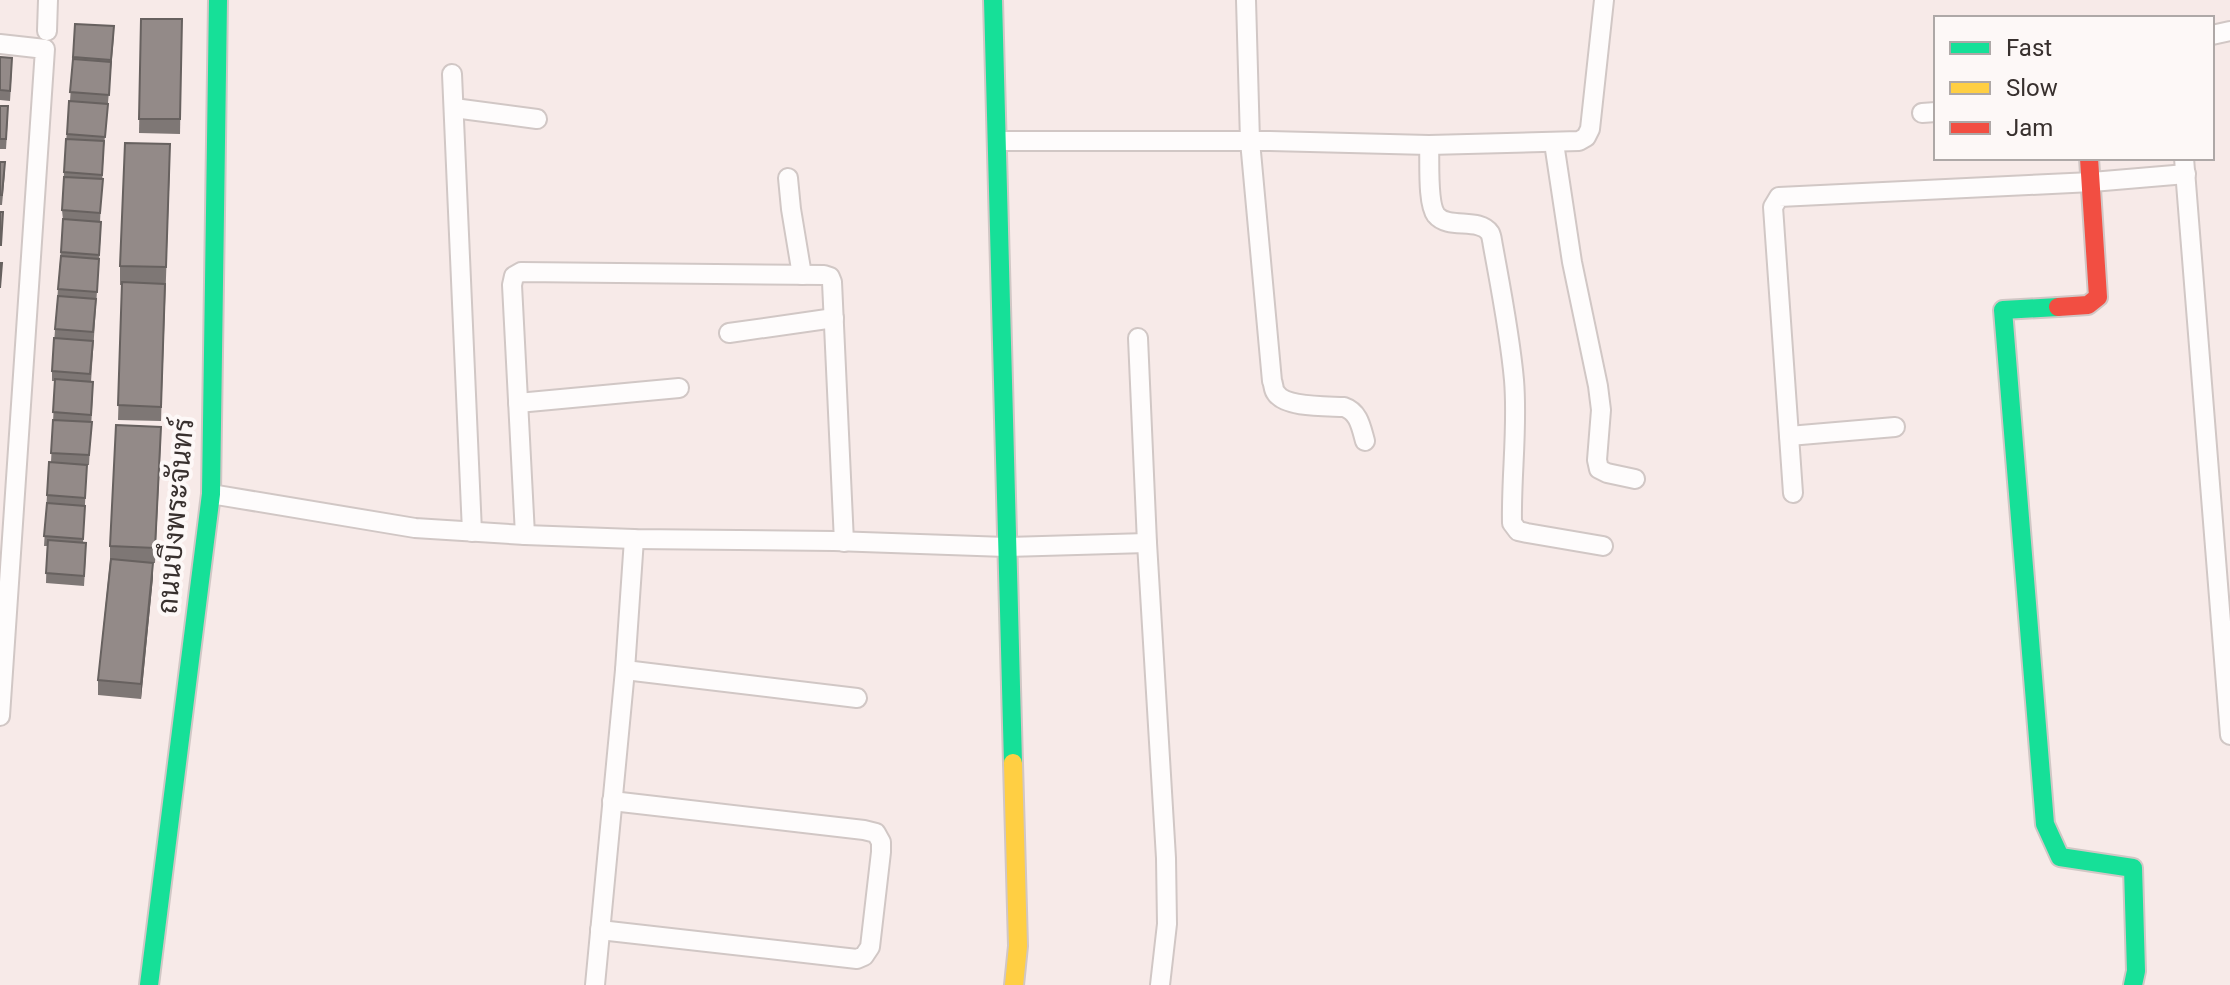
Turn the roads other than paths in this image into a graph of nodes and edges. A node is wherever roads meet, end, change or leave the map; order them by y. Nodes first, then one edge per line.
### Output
1 (48, 0) edge
2 (218, 0) edge
3 (993, 0) edge
4 (1246, 0) edge
5 (1604, 0) edge
6 (47, 31) dead end
7 (0, 44) edge
8 (452, 74) dead end
9 (454, 108) junction
10 (537, 119) dead end
11 (997, 141) junction
12 (1250, 141) junction
13 (1554, 143) junction
14 (1429, 145) junction
15 (2089, 160) edge
16 (2185, 166) edge
17 (788, 178) dead end
18 (2092, 182) junction
19 (802, 275) junction
20 (834, 318) junction
21 (729, 333) dead end
22 (1138, 338) dead end
23 (679, 388) dead end
24 (518, 403) junction
25 (1895, 427) dead end
26 (1789, 436) junction
27 (1365, 441) dead end
28 (1635, 479) dead end
29 (1793, 493) dead end
30 (211, 494) junction
31 (472, 532) junction
32 (525, 535) junction
33 (634, 539) junction
34 (844, 542) junction
35 (1147, 543) junction
36 (1603, 546) dead end
37 (1006, 547) junction
38 (625, 670) junction
39 (857, 698) dead end
40 (0, 716) edge
41 (2230, 735) edge
42 (612, 801) junction
43 (600, 930) junction
44 (149, 985) edge
45 (595, 985) edge
46 (1014, 985) edge
47 (1160, 985) edge
48 (2133, 985) edge

1 - 6 street
2 - 30 street, ถนนบึงพระจันทร์
3 - 11 street
4 - 12 street
5 - 13 street
7 - 40 street
8 - 9 street
9 - 10 street
9 - 31 street
11 - 12 street
11 - 37 street
12 - 14 street
12 - 27 street
13 - 14 street
13 - 28 street
14 - 36 street
15 - 18 street
16 - 18 street
16 - 41 street
17 - 19 street
18 - 26 street
18 - 48 street
19 - 20 street
19 - 24 street
20 - 21 street
20 - 34 street
22 - 35 street
23 - 24 street
24 - 32 street
25 - 26 street
26 - 29 street
30 - 31 street
30 - 44 street, ถนนบึงพระจันทร์
31 - 32 street
32 - 33 street
33 - 34 street
33 - 38 street
34 - 37 street
35 - 37 street
35 - 47 street
37 - 46 street
38 - 39 street
38 - 42 street
42 - 43 street
42 - 43 street
43 - 45 street

